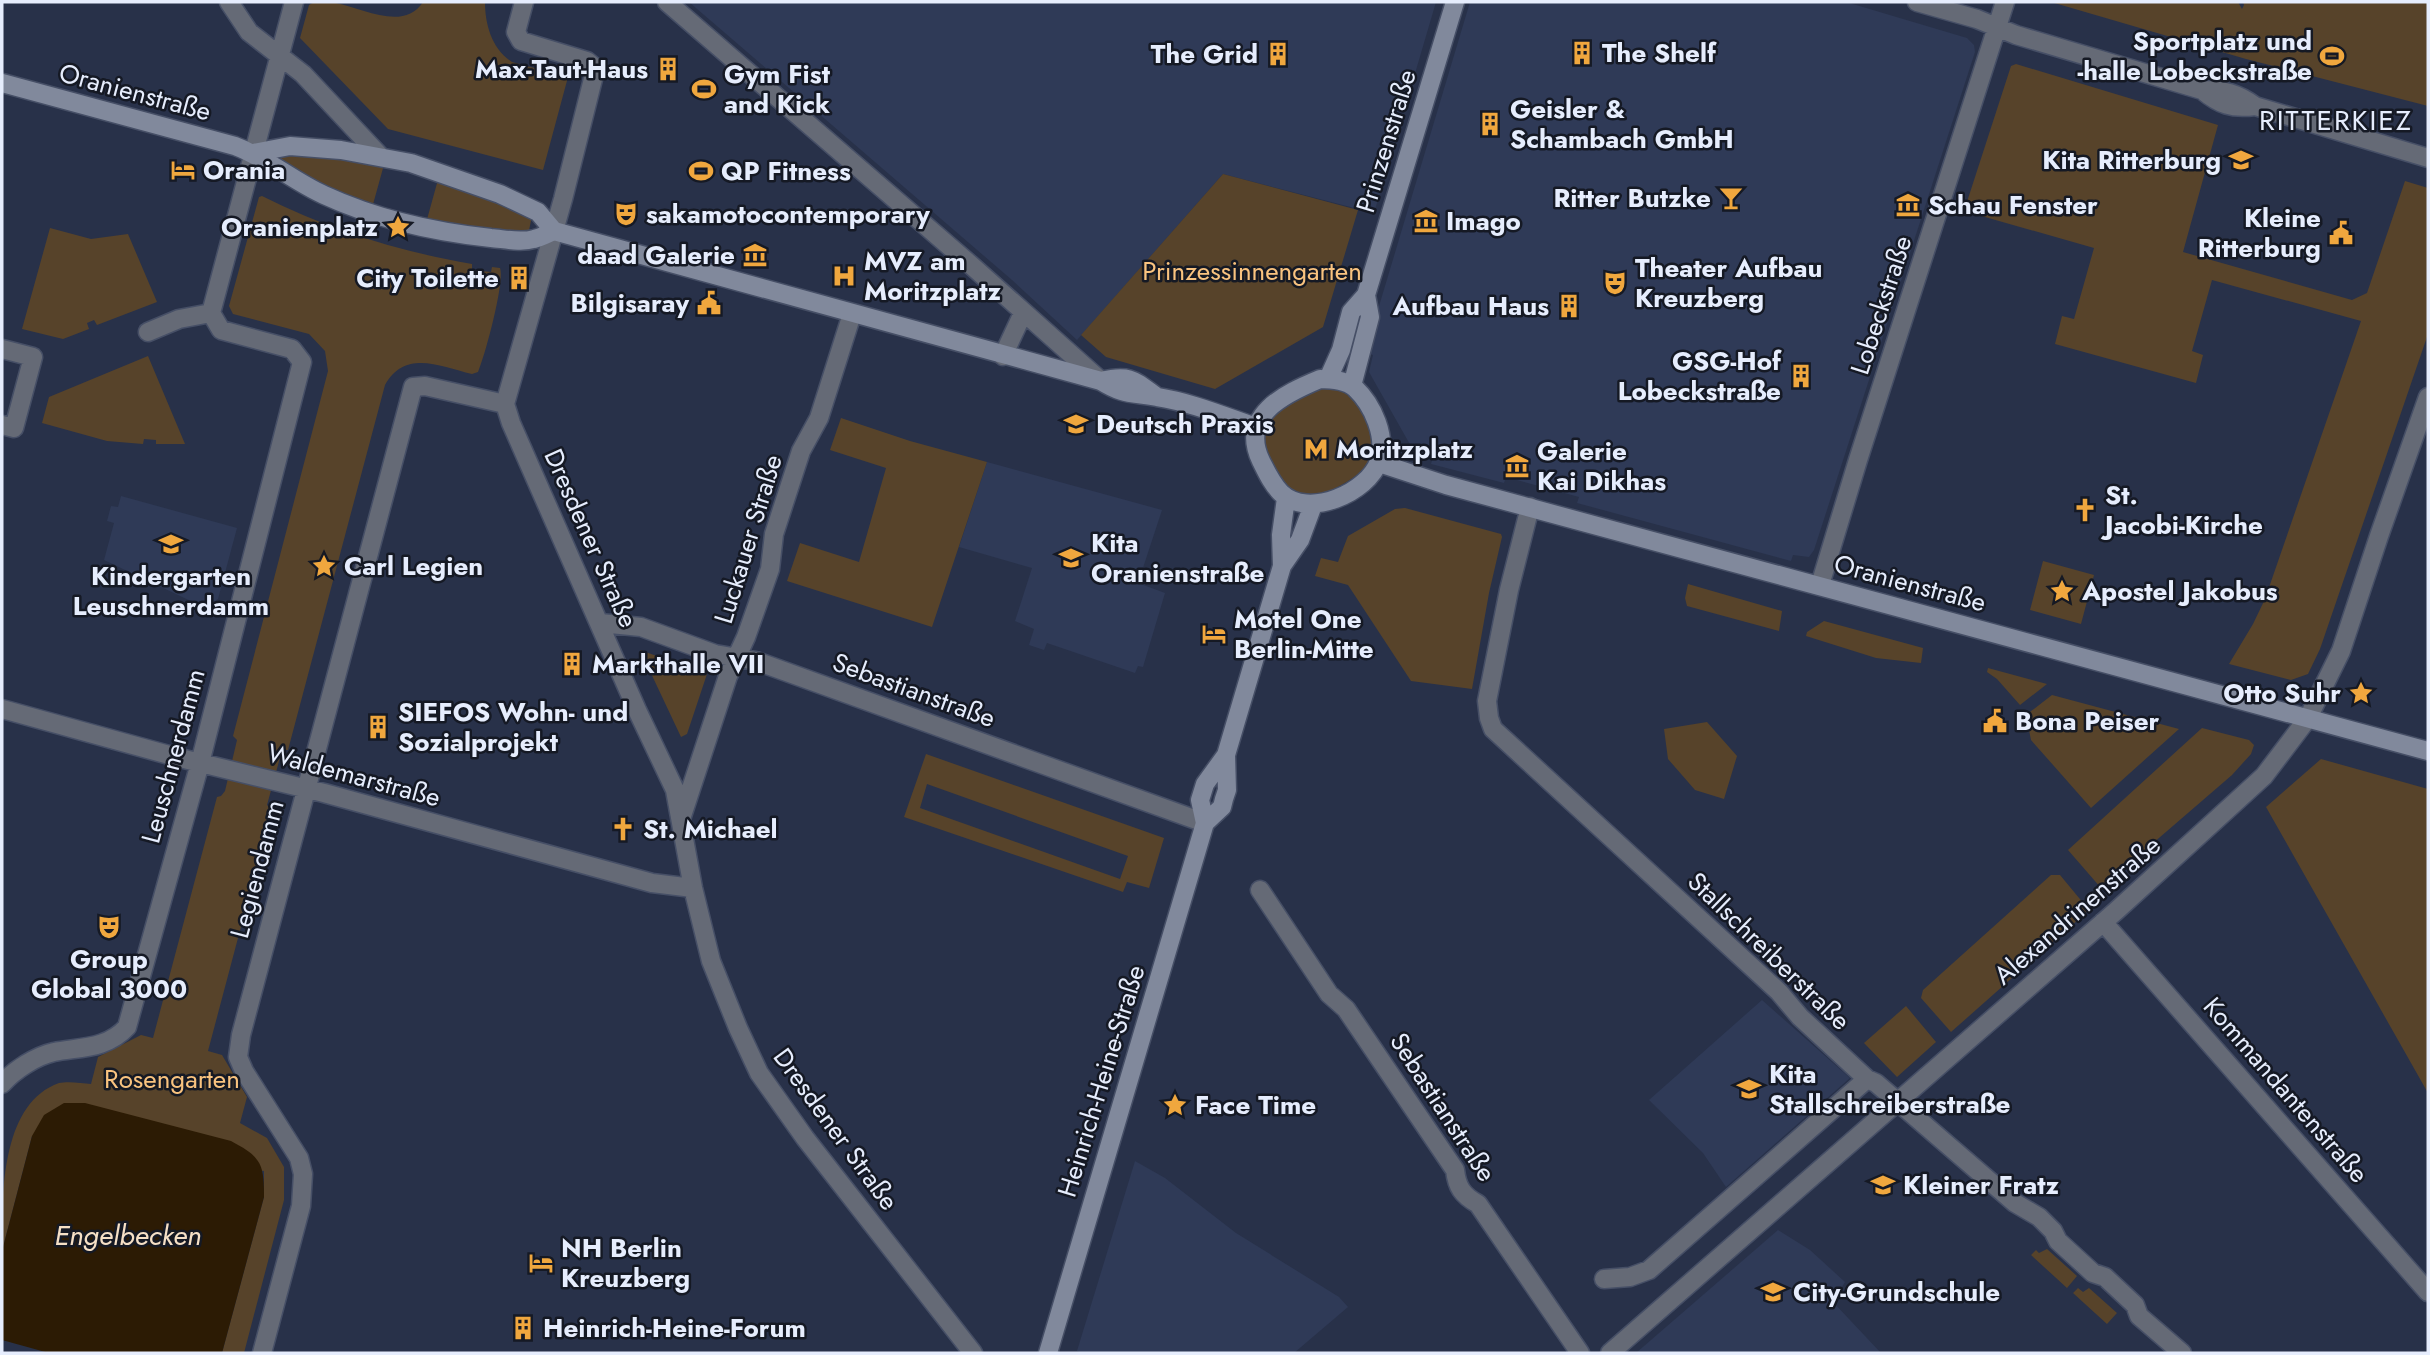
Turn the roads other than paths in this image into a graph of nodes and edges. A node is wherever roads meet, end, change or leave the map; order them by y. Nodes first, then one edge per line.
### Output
1 (229, 2) edge
2 (294, 2) edge
3 (524, 2) edge
4 (667, 2) edge
5 (1455, 2) edge
6 (1917, 2) edge
7 (2005, 2) edge
8 (1996, 27) junction
9 (281, 57) junction
10 (2, 83) edge
11 (253, 153) junction
12 (379, 155) junction
13 (2428, 158) edge
14 (554, 231) junction
15 (1366, 295) junction
16 (211, 313) junction
17 (1024, 313) junction
18 (852, 314) junction
19 (148, 332) dead end
20 (2, 349) edge
21 (1003, 356) junction
22 (1328, 379) junction
23 (1101, 382) junction
24 (1352, 386) junction
25 (2428, 397) edge
26 (505, 404) junction
27 (2, 425) edge
28 (1256, 427) junction
29 (1379, 463) junction
30 (1286, 498) junction
31 (1314, 505) junction
32 (1530, 507) junction
33 (1282, 566) junction
34 (1820, 585) junction
35 (600, 623) junction
36 (737, 657) junction
37 (2, 709) edge
38 (2308, 718) junction
39 (2428, 751) edge
40 (200, 762) junction
41 (306, 788) junction
42 (681, 818) junction
43 (1205, 823) junction
44 (693, 888) junction
45 (1260, 890) dead end
46 (2103, 922) junction
47 (1867, 1079) junction
48 (2, 1084) edge
49 (1899, 1102) junction
50 (1604, 1279) dead end
51 (2428, 1292) edge
52 (262, 1353) edge
53 (973, 1353) edge
54 (1048, 1353) edge
55 (1580, 1353) edge
56 (1610, 1353) edge
57 (2182, 1353) edge

1 - 9 street
2 - 9 street
3 - 14 street
4 - 17 street
5 - 15 main road, Prinzenstraße
6 - 8 street
7 - 8 street, Lobeckstraße
8 - 13 street
8 - 34 street, Lobeckstraße
9 - 11 street
9 - 12 street
10 - 11 main road, Oranienstraße
11 - 12 main road, Oranienstraße
11 - 14 main road, Oranienstraße
11 - 16 street
12 - 14 main road, Oranienstraße
14 - 18 main road, Oranienstraße
14 - 26 street
15 - 22 main road, Prinzenstraße
15 - 24 main road, Prinzenstraße
16 - 19 street
16 - 40 street, Leuschnerdamm
17 - 21 street
17 - 23 street
18 - 21 main road, Oranienstraße
18 - 36 street, Luckauer Straße
20 - 27 street
21 - 23 main road, Oranienstraße
22 - 24 main road
22 - 28 main road
23 - 28 main road, Oranienstraße
24 - 29 main road
25 - 38 street, Alexandrinenstraße
26 - 35 street, Dresdener Straße
26 - 41 street, Legiendamm
28 - 30 main road
29 - 31 main road
29 - 32 main road, Oranienstraße
30 - 31 main road
30 - 33 main road
31 - 33 main road
32 - 34 main road, Oranienstraße
32 - 47 street, Stallschreiberstraße
33 - 43 main road
34 - 38 main road, Oranienstraße
35 - 36 street, Sebastianstraße
35 - 42 street, Dresdener Straße
36 - 42 street, Luckauer Straße
36 - 43 street, Sebastianstraße
37 - 40 street, Waldemarstraße
38 - 39 main road, Oranienstraße
38 - 46 street, Alexandrinenstraße
40 - 41 street, Waldemarstraße
40 - 48 street, Leuschnerdamm
41 - 44 street, Waldemarstraße
41 - 52 street, Legiendamm
42 - 44 street, Dresdener Straße
43 - 54 main road, Heinrich-Heine-Straße
44 - 53 street, Dresdener Straße
45 - 55 street, Sebastianstraße
46 - 49 street, Alexandrinenstraße
46 - 51 street, Kommandantenstraße
47 - 49 street, Stallschreiberstraße
47 - 50 street
49 - 56 street, Alexandrinenstraße
49 - 57 street, Stallschreiberstraße

